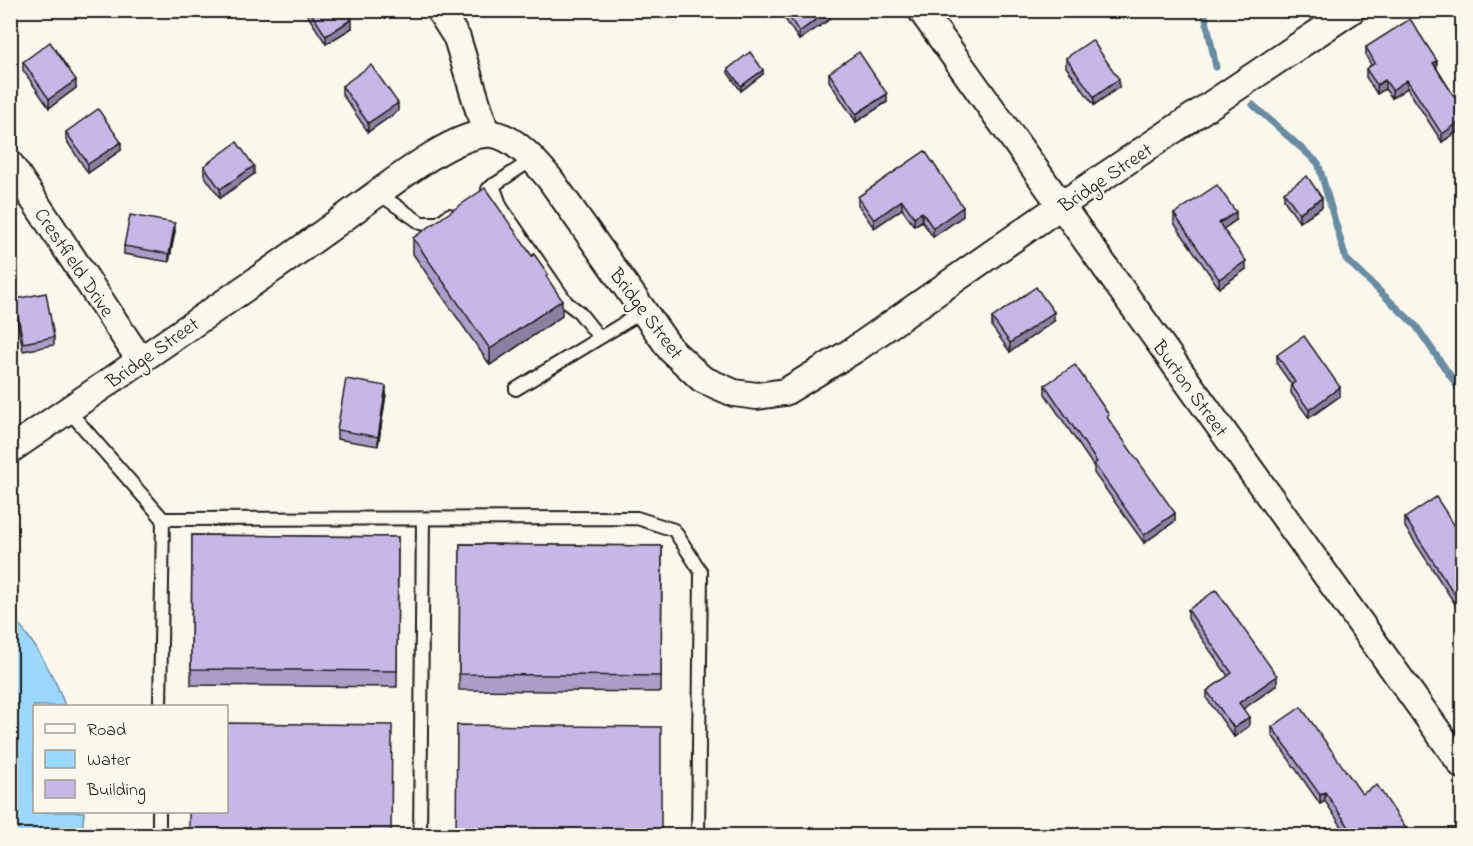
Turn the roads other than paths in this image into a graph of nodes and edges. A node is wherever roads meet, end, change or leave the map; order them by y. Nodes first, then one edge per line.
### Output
1 (439, 10) edge
2 (921, 10) edge
3 (1352, 10) edge
4 (486, 133) junction
5 (534, 159) junction
6 (10, 164) edge
7 (493, 185) junction
8 (378, 193) junction
9 (475, 198) edge
10 (1060, 206) junction
11 (456, 210) edge
12 (642, 312) junction
13 (599, 337) junction
14 (140, 360) junction
15 (516, 389) dead end
16 (68, 410) junction
17 (10, 450) edge
18 (163, 519) junction
19 (423, 519) junction
20 (160, 705) edge
21 (1462, 765) edge
22 (159, 813) edge
23 (159, 836) edge
24 (420, 836) edge
25 (698, 836) edge

1 - 4 street
2 - 10 street, Burton Street
3 - 10 street, Bridge Street
4 - 5 street, Bridge Street
4 - 8 street, Bridge Street
5 - 7 lane
5 - 12 street, Bridge Street
6 - 14 street, Crestfield Drive
7 - 9 lane
7 - 13 lane
8 - 11 lane
8 - 14 street, Bridge Street
10 - 12 street, Bridge Street
10 - 21 street, Burton Street
12 - 13 lane
13 - 15 lane
14 - 16 street, Bridge Street
16 - 17 street, Bridge Street
16 - 18 lane
18 - 19 lane
18 - 20 lane
19 - 24 lane
19 - 25 lane
22 - 23 lane

